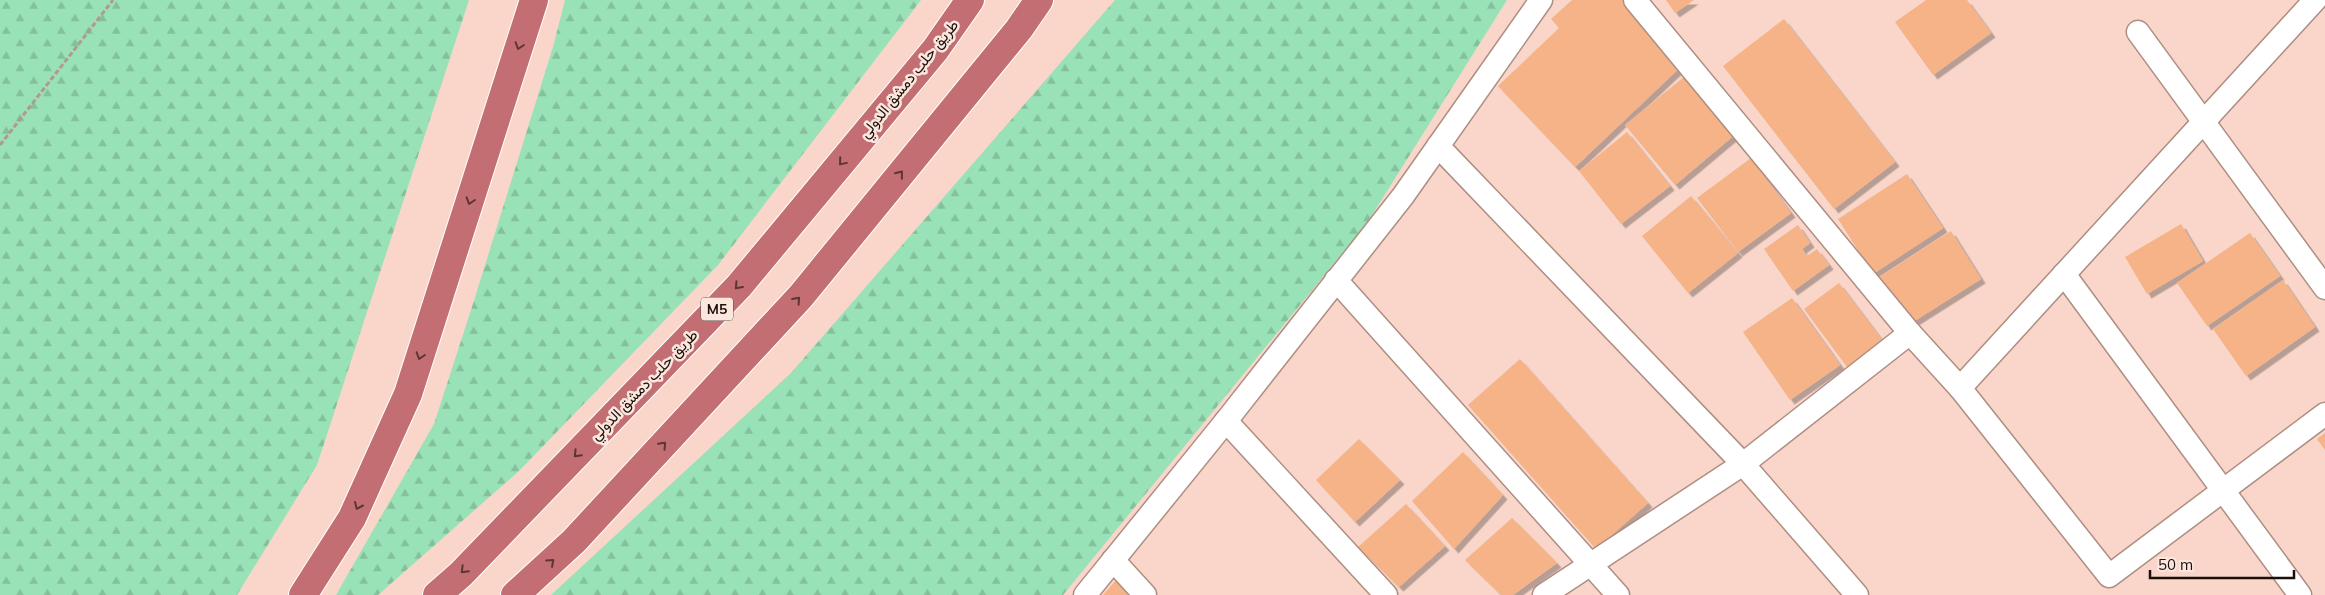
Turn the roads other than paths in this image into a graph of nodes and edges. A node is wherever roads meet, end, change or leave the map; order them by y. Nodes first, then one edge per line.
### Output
1 (534, 0) edge
2 (970, 0) edge
3 (1039, 0) edge
4 (1047, 0) edge
5 (1541, 0) edge
6 (1635, 0) edge
7 (2315, 0) edge
8 (1019, 29) junction
9 (2138, 32) dead end
10 (2203, 122) junction
11 (1438, 146) junction
12 (2064, 274) junction
13 (1336, 280) junction
14 (2325, 288) edge
15 (1910, 333) junction
16 (1960, 388) junction
17 (2325, 414) edge
18 (1226, 421) junction
19 (1743, 464) junction
20 (2223, 490) junction
21 (1113, 560) junction
22 (1590, 564) junction
23 (302, 595) edge
24 (437, 595) edge
25 (515, 595) edge
26 (1085, 595) edge
27 (1145, 595) edge
28 (1386, 595) edge
29 (1544, 595) edge
30 (1618, 595) edge
31 (1857, 595) edge
32 (2300, 595) edge

1 -> 23 highway
2 -> 24 highway, طريق حلب دمشق الدولي / M5
3 - 8 highway
4 - 8 highway
5 - 11 street
6 - 15 street
7 - 10 street
25 -> 8 highway
9 - 10 street
10 - 12 street
10 - 14 street
11 - 13 street
11 - 19 street
12 - 16 street
12 - 20 street
13 - 18 street
13 - 22 street
15 - 16 street
15 - 19 street
16 - 20 street
17 - 20 street
18 - 21 street
18 - 28 street
19 - 22 street
19 - 31 street
20 - 32 street
21 - 26 street
21 - 27 street
22 - 29 street
22 - 30 street

